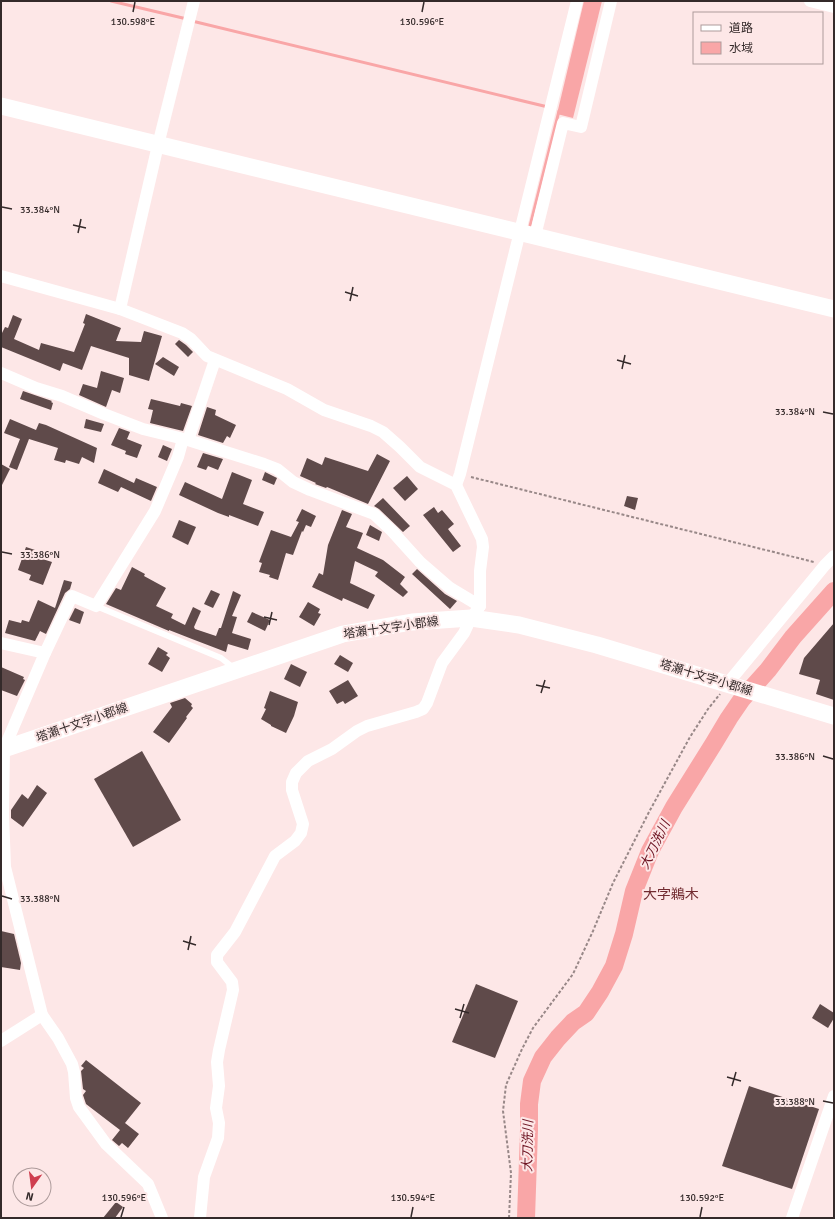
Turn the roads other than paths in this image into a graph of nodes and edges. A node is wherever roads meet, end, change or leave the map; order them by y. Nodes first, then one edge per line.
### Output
1 (194, 1) edge
2 (577, 1) edge
3 (612, 1) edge
4 (810, 1) edge
5 (834, 7) edge
6 (1, 106) edge
7 (158, 145) junction
8 (528, 234) junction
9 (1, 276) edge
10 (120, 309) junction
11 (834, 309) edge
12 (215, 360) junction
13 (1, 373) edge
14 (186, 440) junction
15 (458, 479) junction
16 (834, 556) edge
17 (96, 606) junction
18 (475, 612) junction
19 (1, 643) edge
20 (45, 653) junction
21 (236, 670) junction
22 (731, 684) junction
23 (834, 716) edge
24 (3, 750) edge
25 (42, 1015) junction
26 (1, 1041) edge
27 (834, 1096) edge
28 (162, 1218) edge
29 (200, 1218) edge
30 (792, 1218) edge

1 - 7 street
2 - 8 street
3 - 8 street
4 - 5 street
6 - 7 main road
7 - 8 main road
7 - 10 street
8 - 11 main road
8 - 15 street
9 - 10 street
10 - 12 street
12 - 14 street
12 - 15 street
13 - 14 street
14 - 17 street
14 - 18 street
15 - 18 street
16 - 22 street
17 - 20 street
17 - 21 lane
18 - 21 main road, 塔瀬十文字小郡線
18 - 22 main road, 塔瀬十文字小郡線
18 - 29 street
19 - 20 street
20 - 24 street
21 - 24 main road, 塔瀬十文字小郡線
22 - 23 main road, 塔瀬十文字小郡線
24 - 25 street
25 - 26 street
25 - 28 street
27 - 30 street

